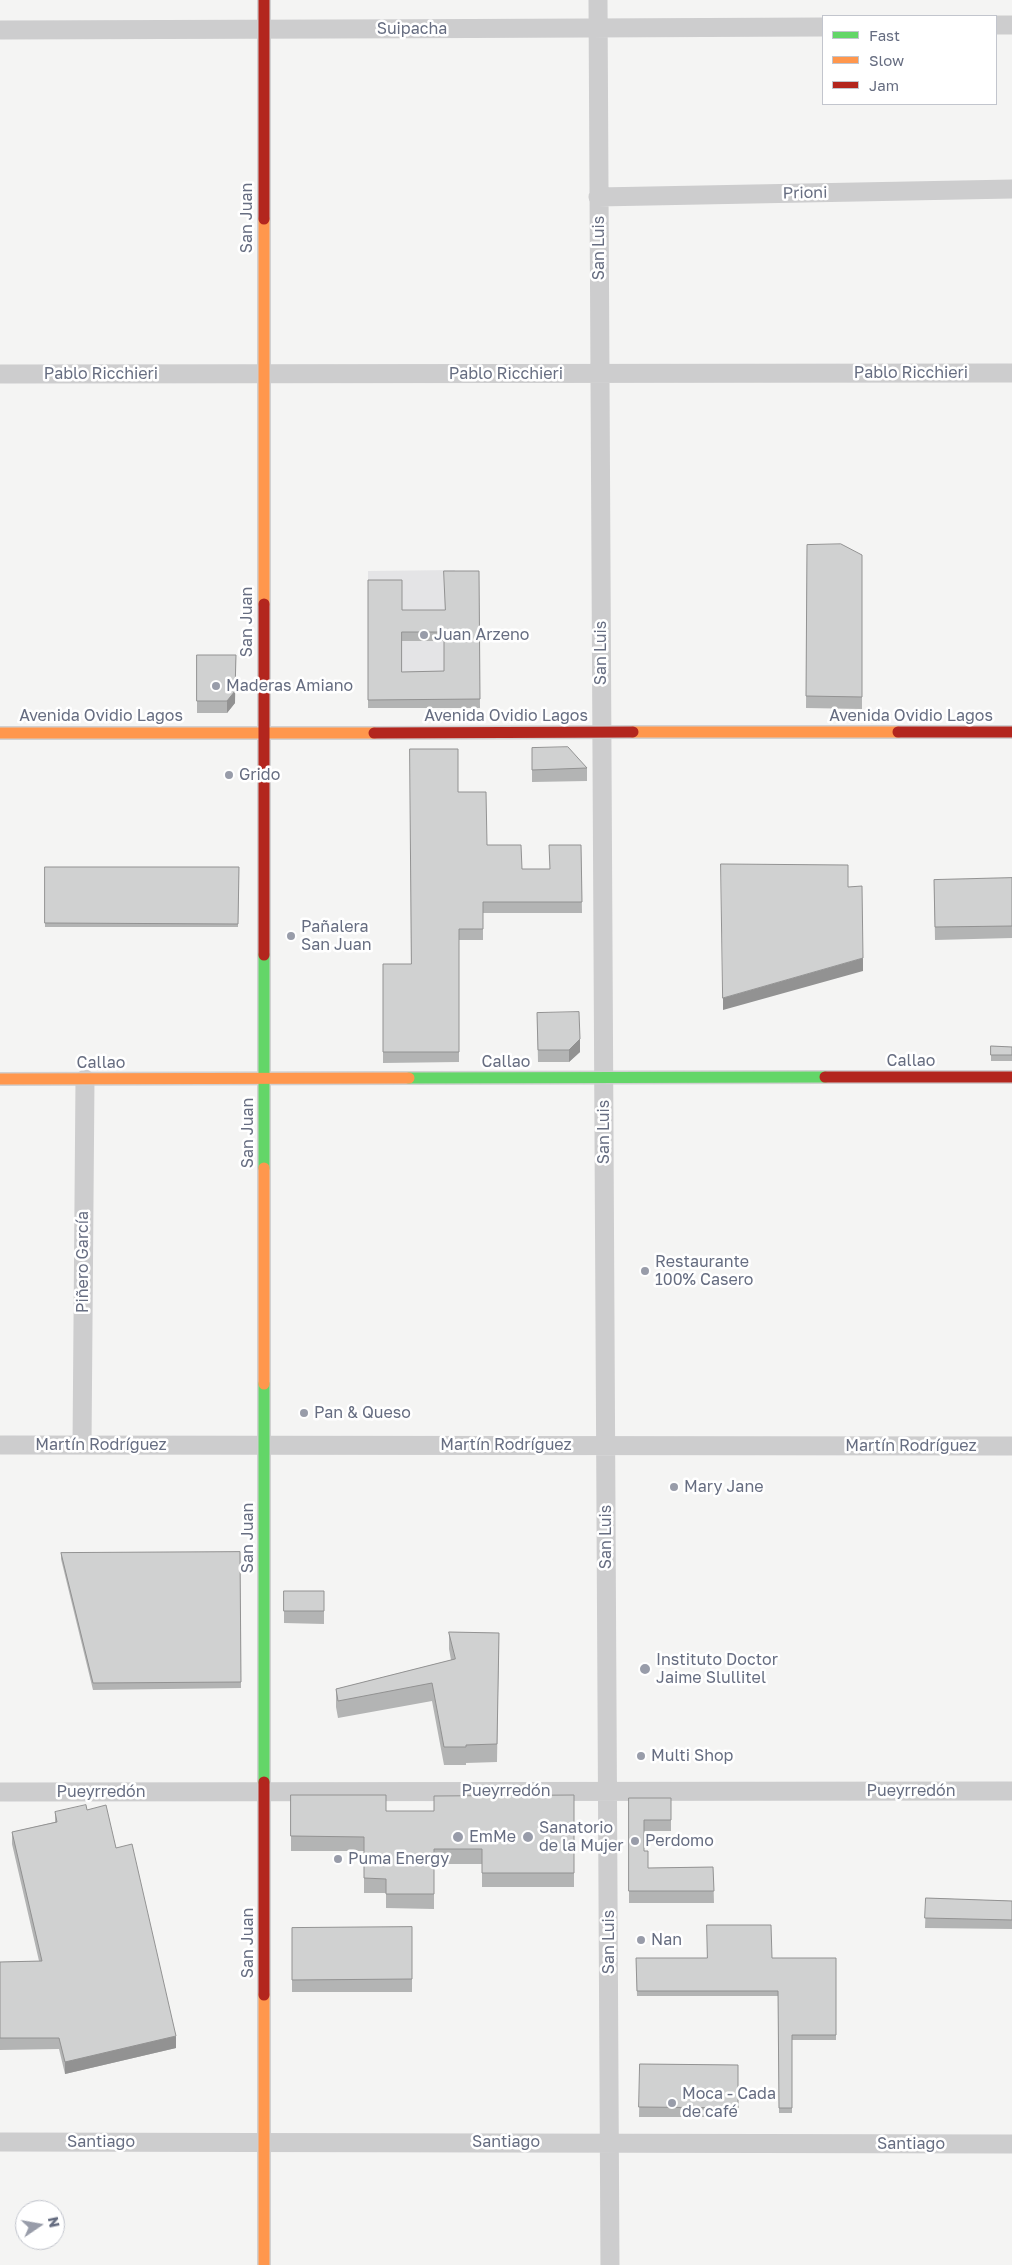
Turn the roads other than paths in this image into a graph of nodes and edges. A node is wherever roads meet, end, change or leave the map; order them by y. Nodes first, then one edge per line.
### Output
1 (264, 0) edge
2 (598, 0) edge
3 (997, 25) edge
4 (1012, 25) edge
5 (822, 27) edge
6 (264, 28) junction
7 (0, 30) edge
8 (598, 30) junction
9 (1012, 189) edge
10 (598, 197) junction
11 (1012, 373) edge
12 (0, 374) edge
13 (264, 374) junction
14 (600, 374) junction
15 (0, 732) edge
16 (602, 732) junction
17 (1012, 732) edge
18 (264, 733) junction
19 (1012, 1077) edge
20 (604, 1078) junction
21 (0, 1079) edge
22 (85, 1079) junction
23 (264, 1079) junction
24 (0, 1445) edge
25 (82, 1445) junction
26 (264, 1445) junction
27 (606, 1445) junction
28 (1012, 1446) edge
29 (608, 1791) junction
30 (1012, 1791) edge
31 (0, 1792) edge
32 (264, 1792) junction
33 (0, 2142) edge
34 (264, 2142) junction
35 (610, 2143) junction
36 (1012, 2144) edge
37 (264, 2265) edge
38 (610, 2265) edge

1 - 6 main road, San Juan
2 - 8 street, San Luis
3 - 4 street
5 - 8 street, Suipacha
6 - 7 street, Suipacha
6 - 8 street, Suipacha
6 - 13 main road, San Juan
8 - 10 street, San Luis
9 - 10 street, Prioni
10 - 14 street, San Luis
11 - 14 street, Pablo Ricchieri
12 - 13 street, Pablo Ricchieri
13 - 14 street, Pablo Ricchieri
13 - 18 main road, San Juan
14 - 16 street, San Luis
15 - 18 main road, Avenida Ovidio Lagos
16 - 17 main road, Avenida Ovidio Lagos
16 - 18 main road, Avenida Ovidio Lagos
16 - 20 street, San Luis
18 - 23 main road, San Juan
19 - 20 main road, Callao
20 - 23 main road, Callao
20 - 27 street, San Luis
21 - 22 main road, Callao
22 - 23 main road, Callao
22 - 25 street, Piñero García
23 - 26 main road, San Juan
24 - 25 street, Martín Rodríguez
25 - 26 street, Martín Rodríguez
26 - 27 street, Martín Rodríguez
26 - 32 main road, San Juan
27 - 28 street, Martín Rodríguez
27 - 29 street, San Luis
29 - 30 street, Pueyrredón
29 - 32 street, Pueyrredón
29 - 35 street, San Luis
31 - 32 street, Pueyrredón
32 - 34 main road, San Juan
33 - 34 street, Santiago
34 - 35 street, Santiago
34 - 37 main road, San Juan
35 - 36 street, Santiago
35 - 38 street, San Luis

